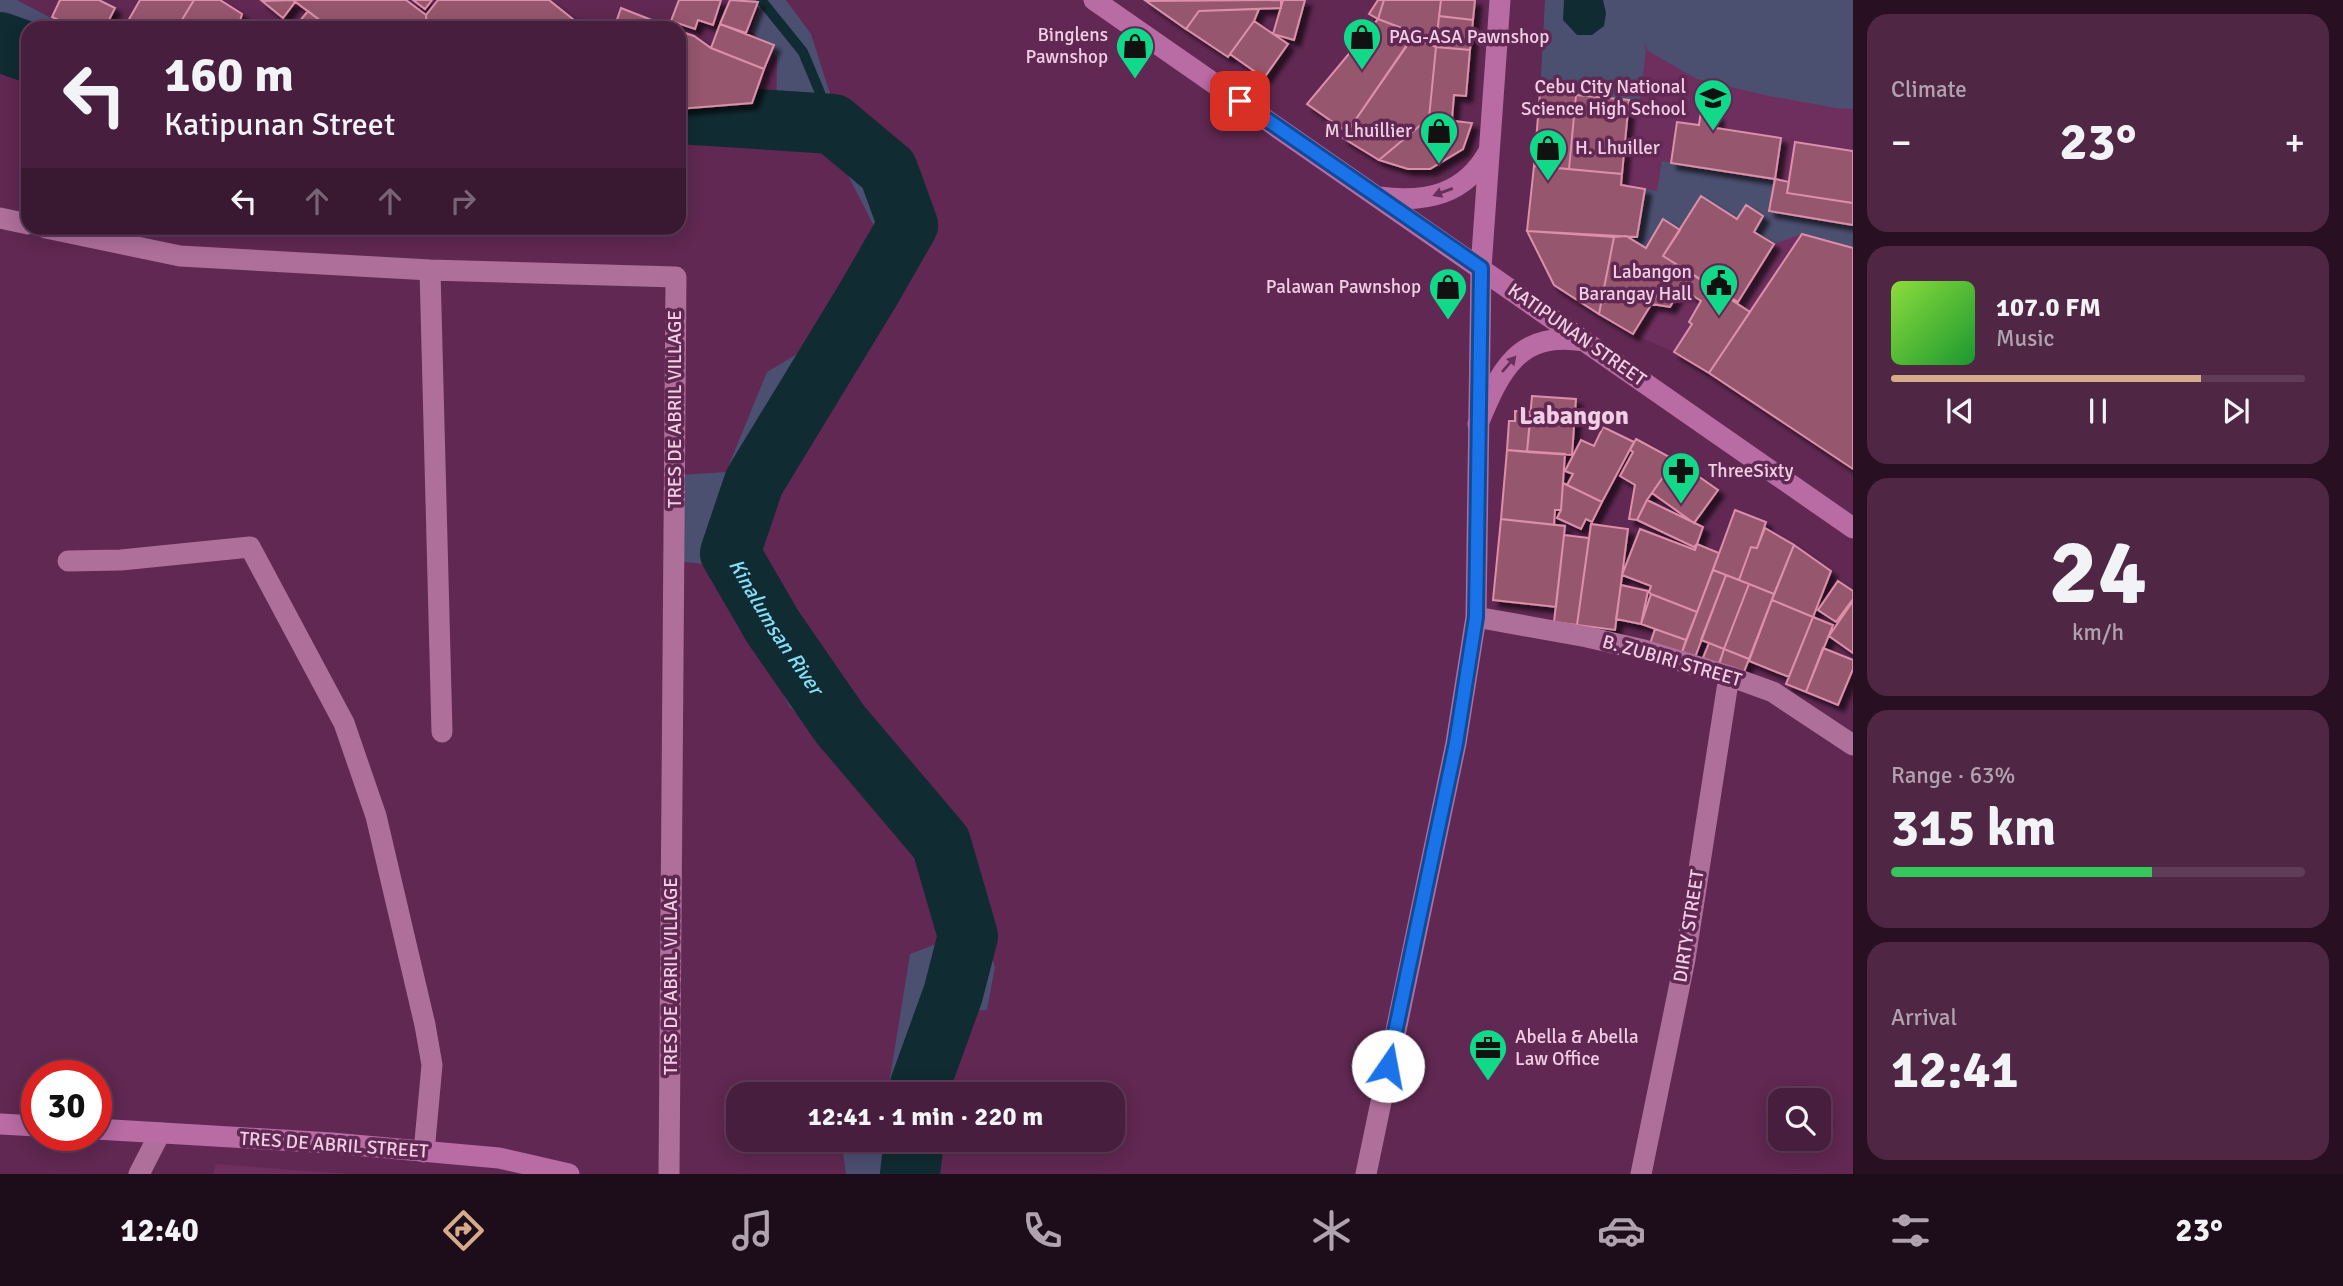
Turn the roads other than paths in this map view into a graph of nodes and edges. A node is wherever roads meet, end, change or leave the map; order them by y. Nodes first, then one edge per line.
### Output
1 (1094, 0) edge
2 (1500, 0) edge
3 (1490, 149) junction
4 (1378, 197) junction
5 (0, 218) edge
6 (21, 222) edge
7 (80, 235) edge
8 (1481, 268) junction
9 (430, 270) junction
10 (1587, 342) junction
11 (1478, 424) junction
12 (1853, 528) edge
13 (68, 562) dead end
14 (1476, 617) junction
15 (1729, 676) junction
16 (442, 732) dead end
17 (1853, 745) edge
18 (0, 1124) edge
19 (21, 1125) edge
20 (112, 1130) edge
21 (160, 1133) junction
22 (424, 1152) junction
23 (139, 1174) edge
24 (569, 1174) edge
25 (669, 1174) edge
26 (1366, 1174) edge
27 (1642, 1174) edge

1 - 4 main road, KATIPUNAN STREET
2 - 3 main road
3 -> 4 main road
3 - 8 main road
4 - 8 main road, KATIPUNAN STREET
5 - 6 street
7 - 9 street, TRES DE ABRIL VILLAGE
8 - 10 main road, KATIPUNAN STREET
8 - 11 street
9 - 16 street
9 - 25 street, TRES DE ABRIL VILLAGE
11 -> 10 main road
10 - 12 main road, KATIPUNAN STREET
11 - 14 street
13 - 22 street
14 - 15 street, B. ZUBIRI STREET
14 - 26 street
15 - 17 street, B. ZUBIRI STREET
15 - 27 street, DIRTY STREET
18 - 19 main road
20 - 21 main road, TRES DE ABRIL STREET
21 - 22 main road, TRES DE ABRIL STREET
21 - 23 street
22 - 24 main road, TRES DE ABRIL STREET

